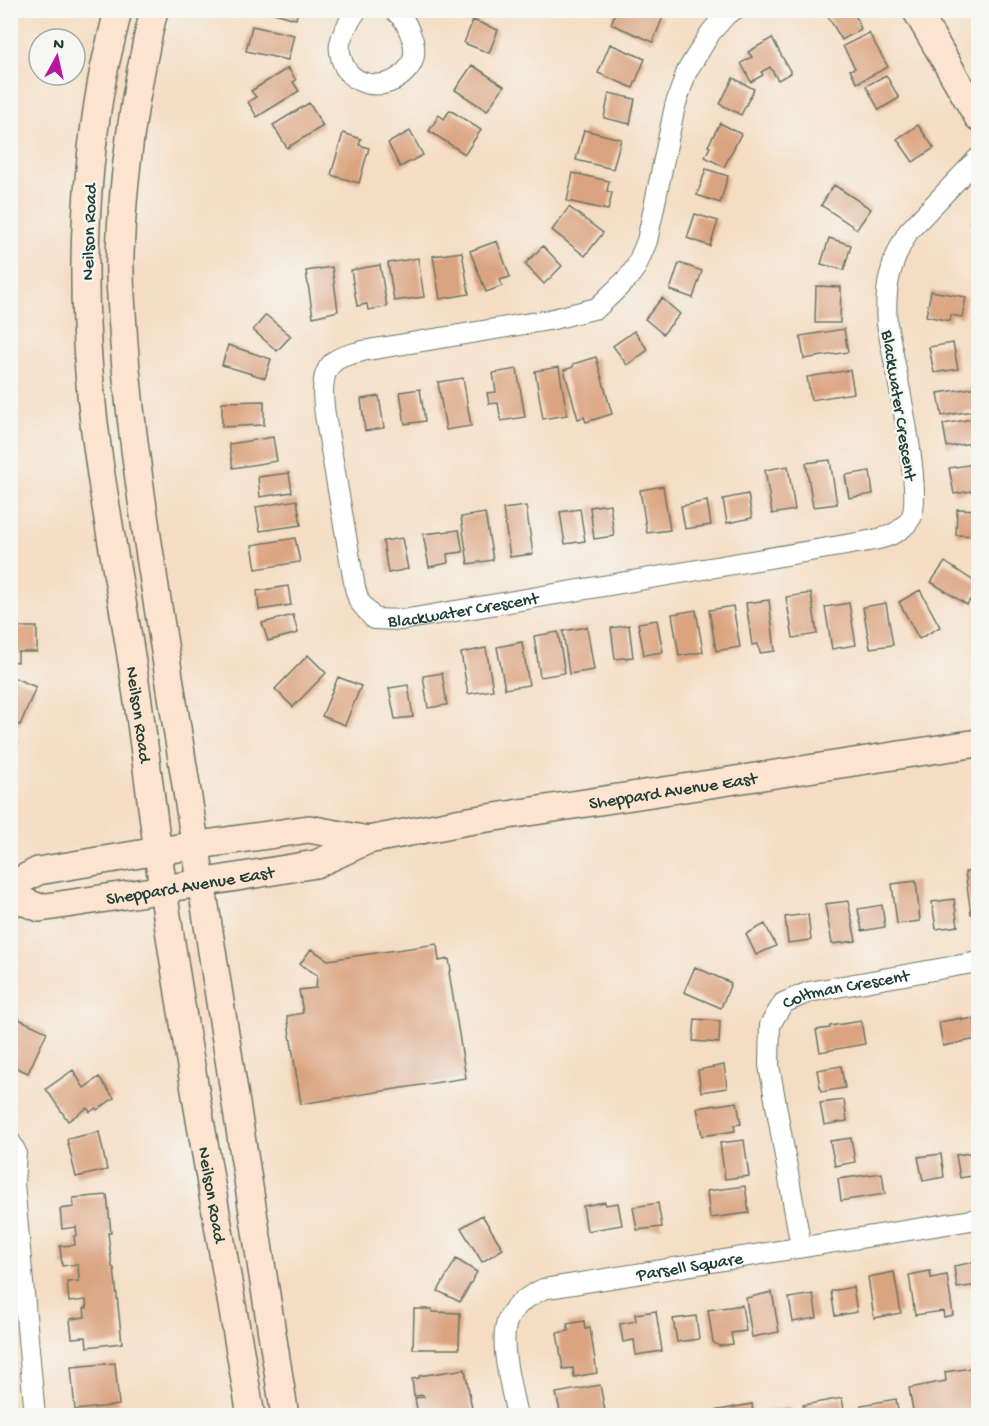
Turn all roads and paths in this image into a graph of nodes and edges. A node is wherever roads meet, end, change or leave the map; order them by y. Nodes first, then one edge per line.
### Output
1 (118, 10) edge
2 (154, 10) edge
3 (357, 10) edge
4 (394, 10) edge
5 (734, 10) edge
6 (916, 10) edge
7 (978, 117) edge
8 (978, 158) edge
9 (978, 743) edge
10 (368, 840) junction
11 (195, 846) junction
12 (158, 851) junction
13 (202, 882) junction
14 (10, 886) edge
15 (163, 888) junction
16 (10, 896) edge
17 (978, 962) edge
18 (10, 1141) edge
19 (247, 1172) junction
20 (211, 1178) junction
21 (978, 1219) edge
22 (801, 1247) junction
23 (35, 1416) edge
24 (251, 1416) edge
25 (285, 1416) edge
26 (517, 1416) edge

1 - 12 main road, Neilson Road
2 - 11 main road, Neilson Road
3 - 4 street
5 - 8 street, Blackwater Crescent
6 - 7 main road
9 - 10 main road, Sheppard Avenue East
10 - 11 main road, Sheppard Avenue East
10 - 13 main road, Sheppard Avenue East
11 - 12 main road, Sheppard Avenue East
11 - 13 main road, Neilson Road
12 - 14 main road, Sheppard Avenue East
12 - 15 main road, Neilson Road
13 - 15 main road, Sheppard Avenue East
13 - 19 main road, Neilson Road
15 - 16 main road, Sheppard Avenue East
15 - 20 main road, Neilson Road
17 - 22 street, Coltman Crescent
18 - 23 street
19 - 20 main road
19 - 25 main road, Neilson Road
20 - 24 main road, Neilson Road
21 - 22 street, Parsell Square
22 - 26 street, Parsell Square

